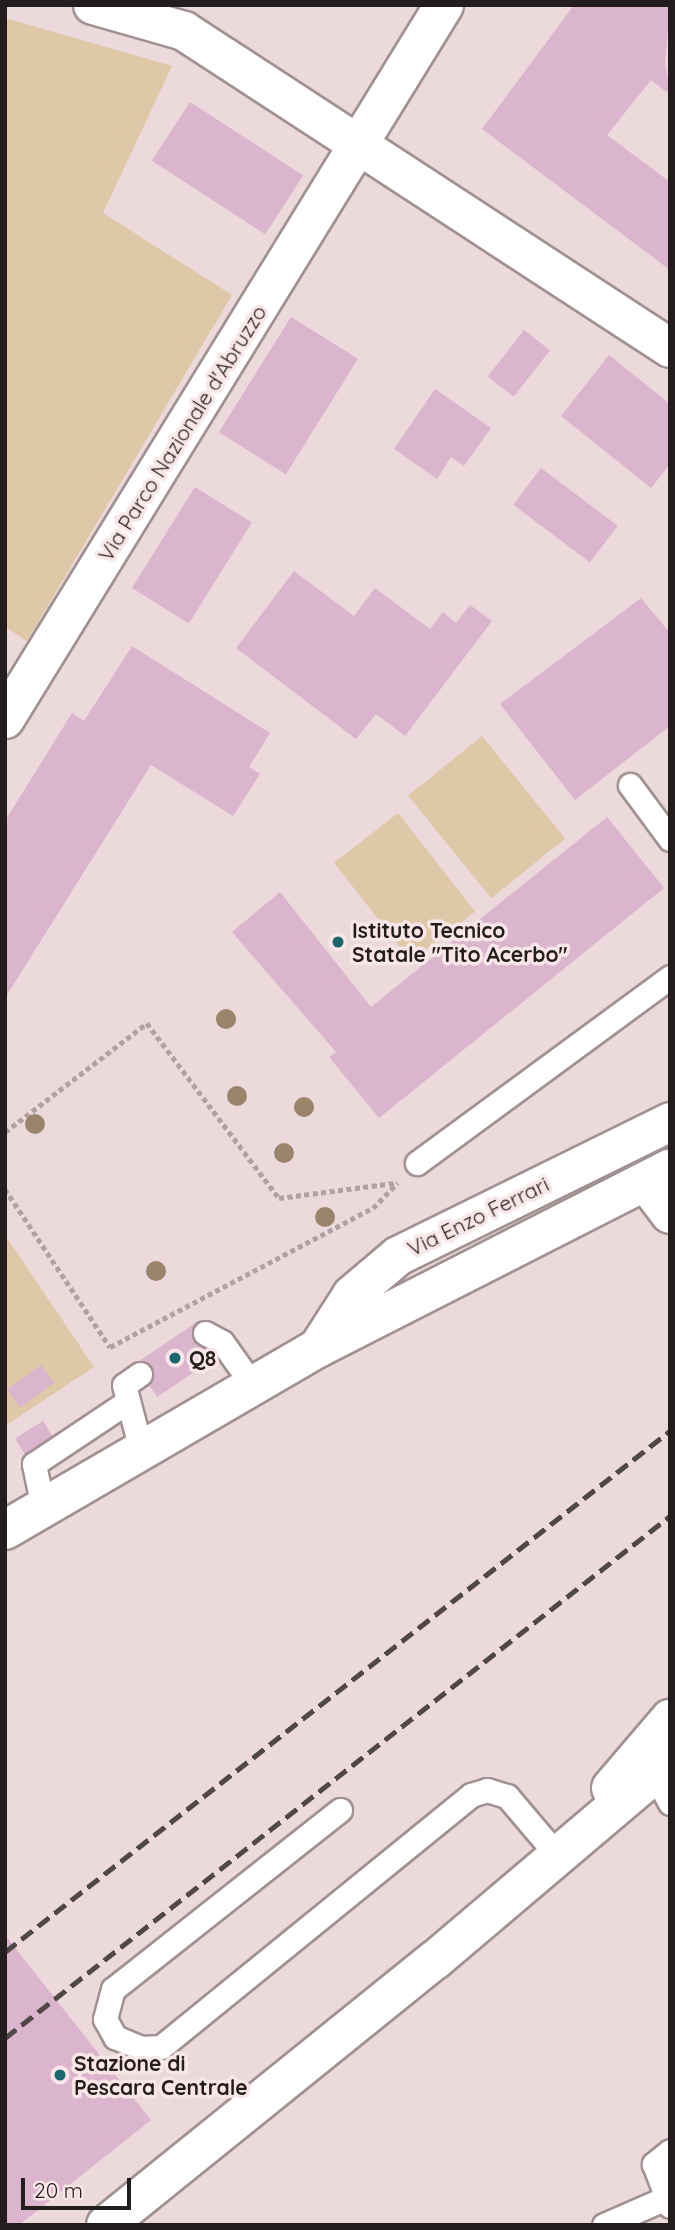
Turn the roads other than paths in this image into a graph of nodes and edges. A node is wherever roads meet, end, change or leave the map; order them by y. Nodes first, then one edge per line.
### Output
1 (93, 5) edge
2 (444, 5) edge
3 (360, 146) junction
4 (670, 348) edge
5 (5, 719) edge
6 (629, 785) dead end
7 (670, 839) edge
8 (670, 977) edge
9 (670, 1122) edge
10 (417, 1163) road end
11 (658, 1176) edge
12 (670, 1214) edge
13 (205, 1333) dead end
14 (318, 1348) junction
15 (140, 1374) dead end
16 (252, 1384) junction
17 (127, 1402) junction
18 (141, 1450) junction
19 (43, 1508) junction
20 (5, 1530) edge
21 (670, 1719) edge
22 (656, 1775) edge
23 (340, 1810) dead end
24 (557, 1854) junction
25 (670, 2151) edge
26 (668, 2202) edge
27 (106, 2225) edge
28 (604, 2225) edge

1 - 3 street
2 - 3 street, Via Parco Nazionale d'Abruzzo
3 - 4 street
3 - 5 street, Via Parco Nazionale d'Abruzzo
6 - 7 lane
8 - 10 lane
9 - 14 street, Via Enzo Ferrari
11 - 12 street
11 - 14 street, Via Enzo Ferrari
13 - 16 lane
14 - 16 street, Via Enzo Ferrari
15 - 17 lane
16 - 18 street, Via Enzo Ferrari
17 - 18 lane
17 - 19 lane
18 - 19 street, Via Enzo Ferrari
19 - 20 street, Via Enzo Ferrari
21 - 22 street
22 - 24 street
23 - 24 lane
24 - 27 street
25 - 26 lane
26 - 28 lane

